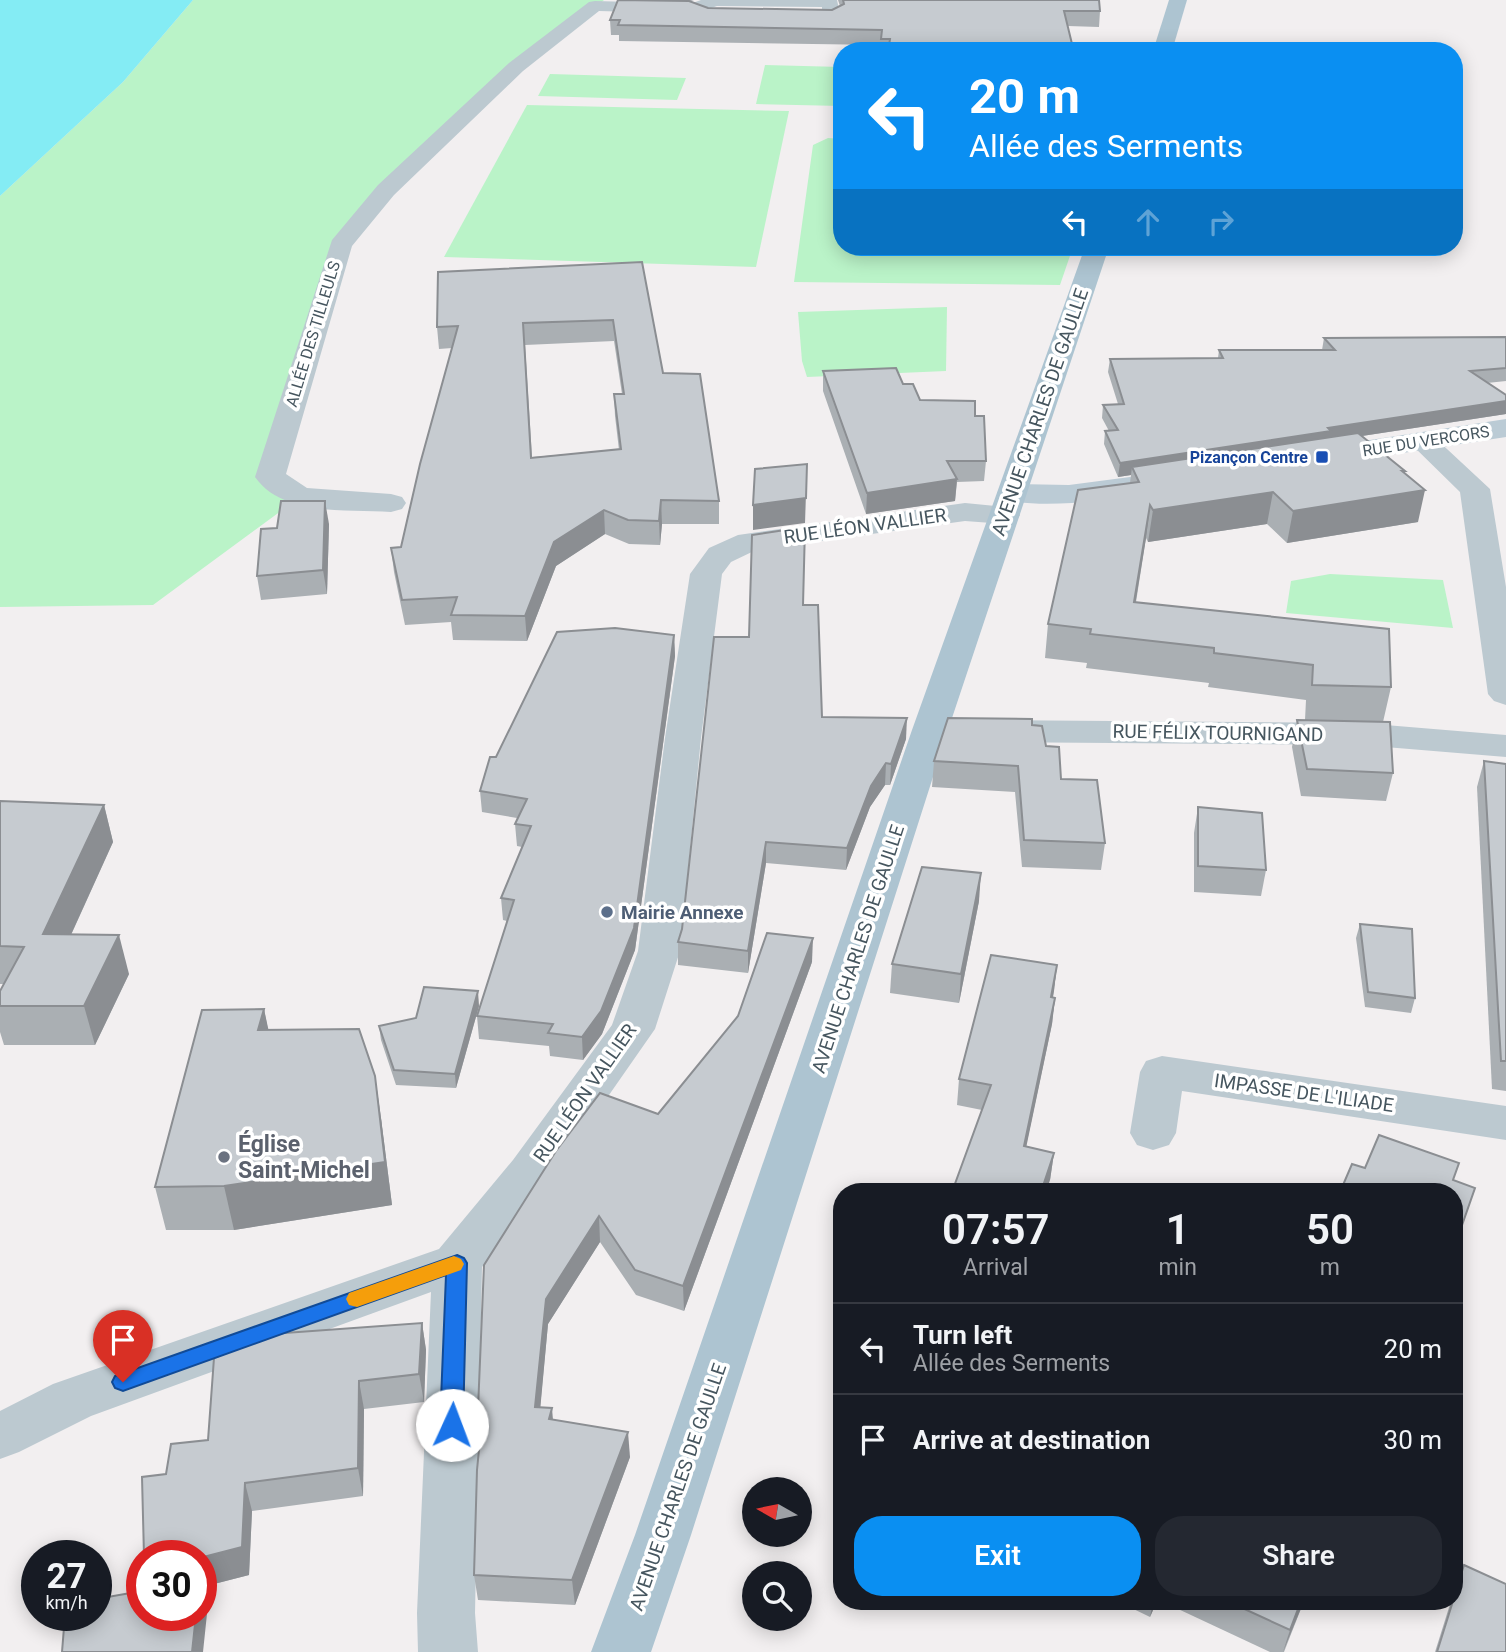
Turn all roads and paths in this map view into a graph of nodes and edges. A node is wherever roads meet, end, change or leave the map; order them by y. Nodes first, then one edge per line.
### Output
1 (1178, 0) edge
2 (692, 9) junction
3 (1165, 42) edge
4 (1094, 256) edge
5 (1506, 428) edge
6 (1423, 442) junction
7 (1296, 461) edge
8 (1162, 481) edge
9 (391, 503) dead end
10 (1008, 504) junction
11 (1506, 694) edge
12 (930, 730) junction
13 (1506, 746) edge
14 (1506, 1123) edge
15 (1153, 1133) dead end
16 (457, 1263) junction
17 (0, 1436) edge
18 (448, 1652) edge
19 (621, 1652) edge

1 - 3 main road
2 - 2 street
2 - 9 street, ALLÉE DES TILLEULS
4 - 10 main road, AVENUE CHARLES DE GAULLE
5 - 6 street, RUE DU VERCORS
6 - 7 street, RUE DU VERCORS
6 - 11 street
8 - 10 street
10 - 12 main road, AVENUE CHARLES DE GAULLE
10 - 16 street, RUE LÉON VALLIER
12 - 13 street, RUE FÉLIX TOURNIGAND
12 - 19 main road, AVENUE CHARLES DE GAULLE
14 - 15 street, IMPASSE DE L'ILIADE
16 - 17 street
16 - 18 street

